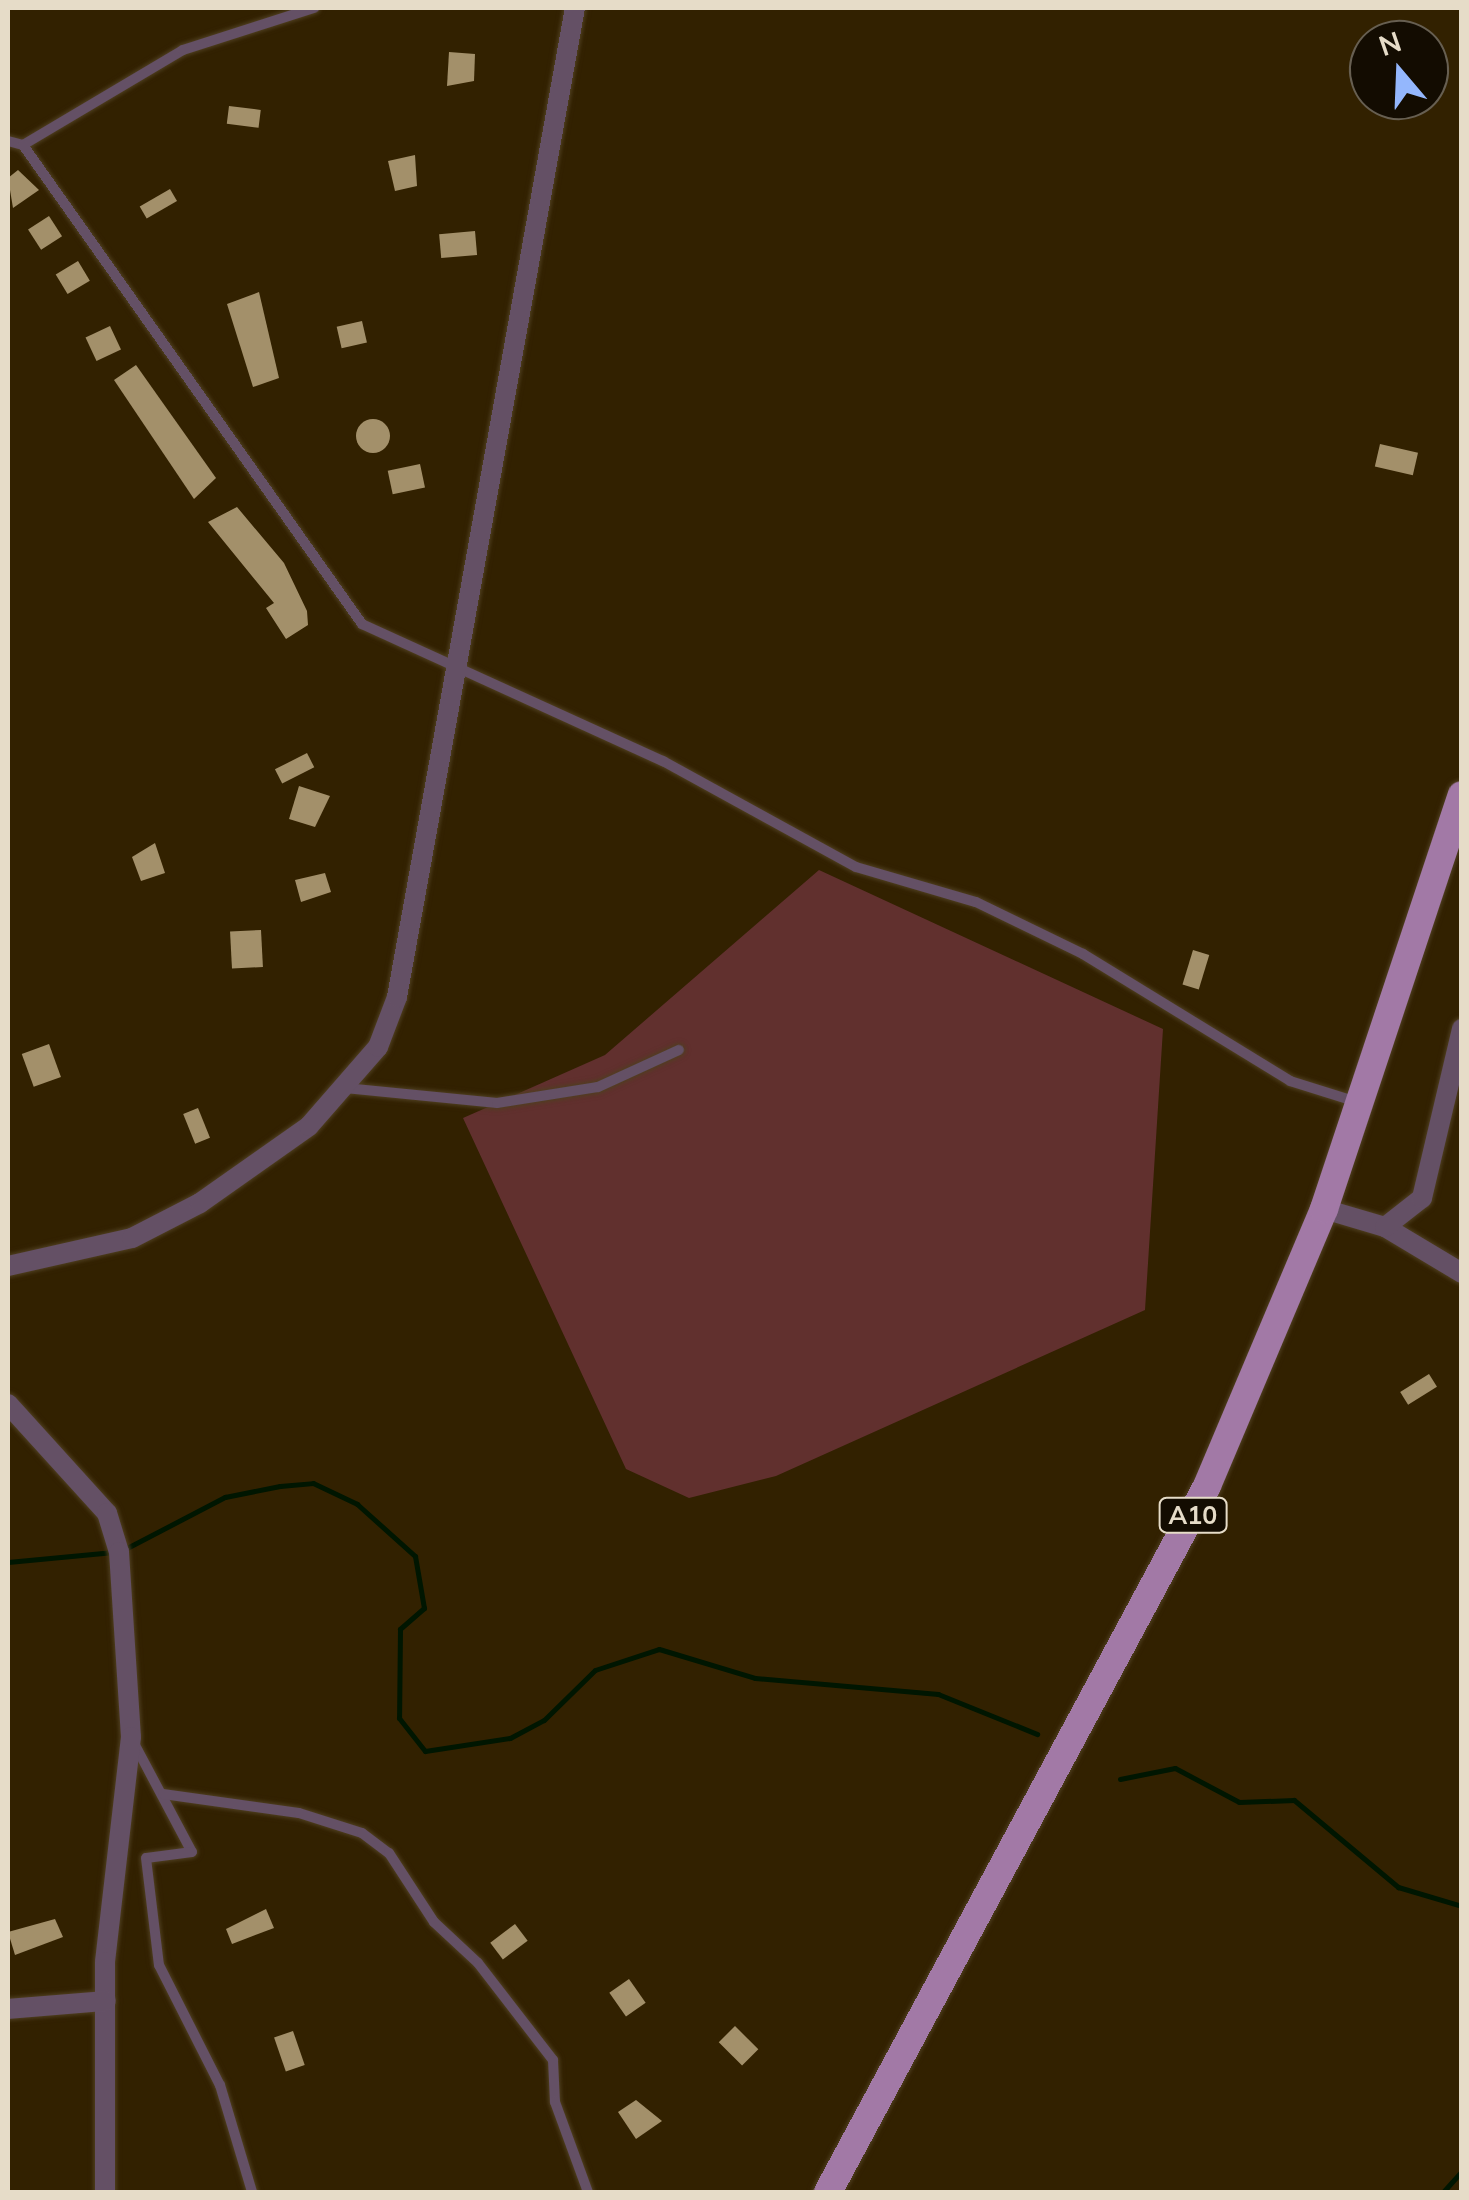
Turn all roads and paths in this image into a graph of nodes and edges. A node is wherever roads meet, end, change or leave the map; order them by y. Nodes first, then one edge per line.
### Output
1 (314, 8) edge
2 (575, 8) edge
3 (8, 141) edge
4 (23, 144) junction
5 (453, 659) junction
6 (1462, 795) edge
7 (1462, 1029) edge
8 (679, 1050) dead end
9 (345, 1088) junction
10 (1354, 1101) junction
11 (1324, 1209) junction
12 (1385, 1226) junction
13 (8, 1266) edge
14 (1462, 1272) edge
15 (8, 1404) edge
16 (132, 1736) junction
17 (163, 1794) junction
18 (106, 2001) junction
19 (8, 2010) edge
20 (105, 2192) edge
21 (252, 2192) edge
22 (588, 2192) edge
23 (828, 2192) edge

1 - 4 lane
2 - 5 street
3 - 4 lane
4 - 5 lane
5 - 9 street
5 - 10 lane
6 - 10 main road, A10
7 - 12 street
8 - 9 lane
9 - 13 street
10 - 11 main road, A10
11 - 12 street
11 - 23 main road, A10
12 - 14 street
15 - 16 street
16 - 17 lane
16 - 18 street
17 - 21 lane
17 - 22 lane
18 - 19 street
18 - 20 street

